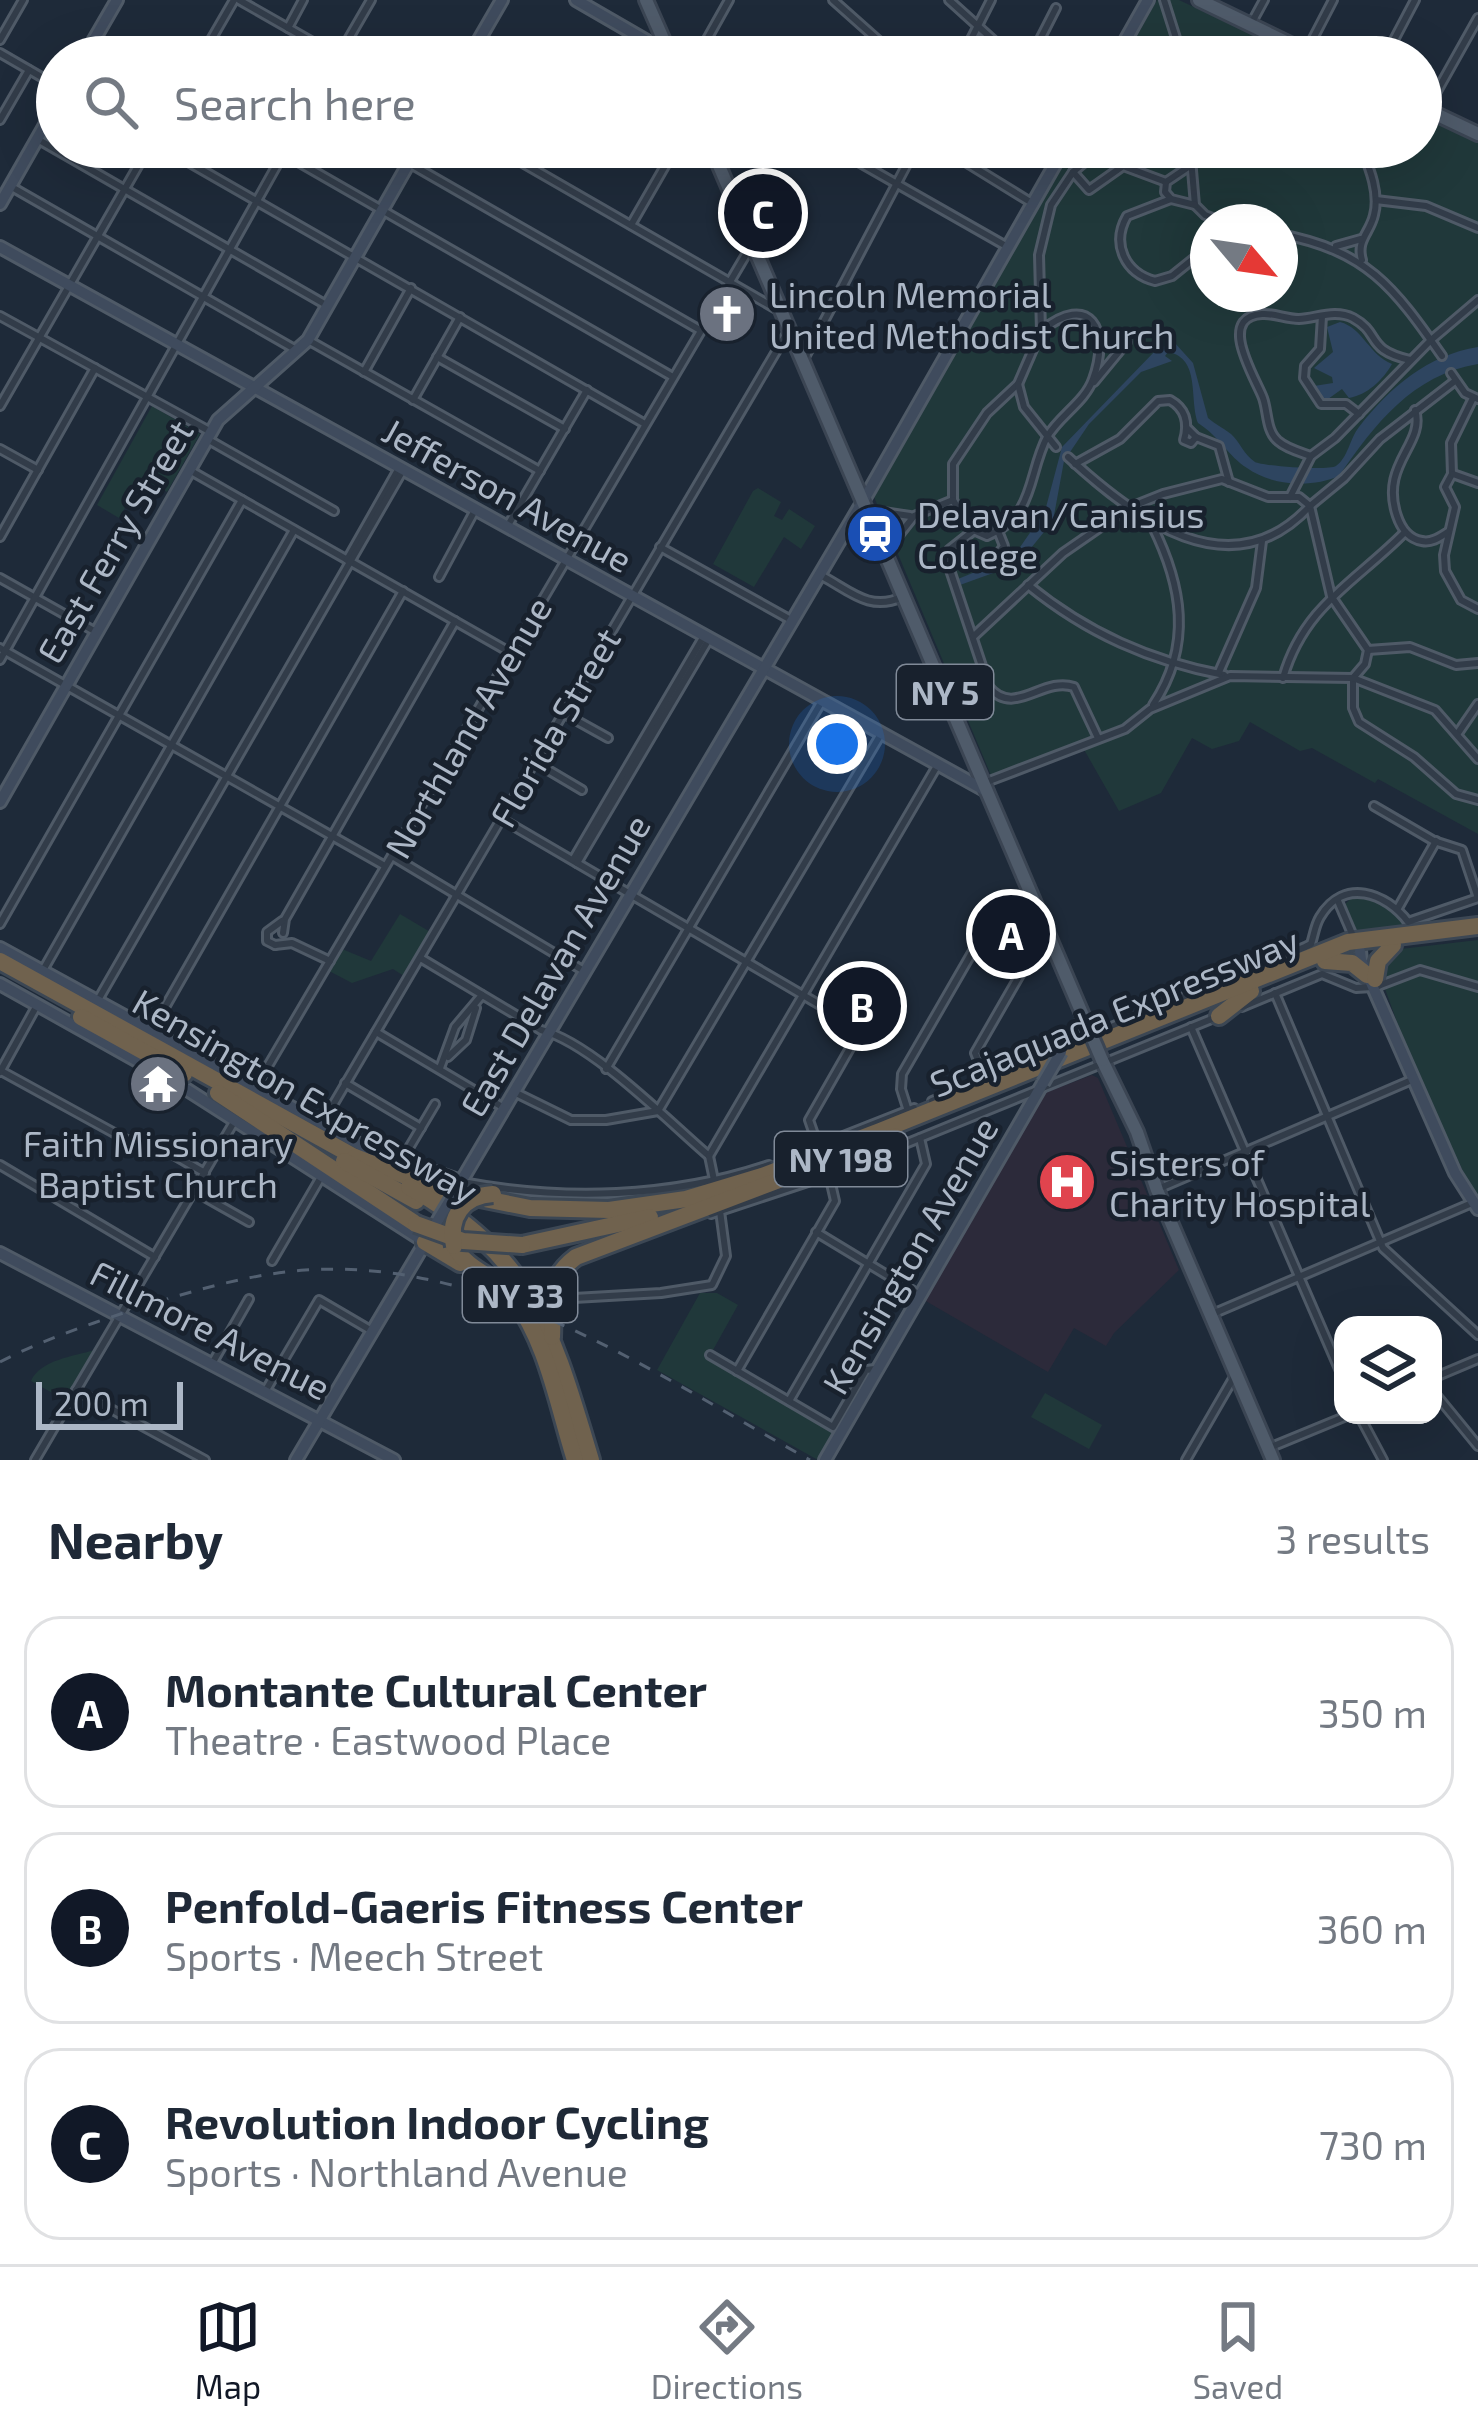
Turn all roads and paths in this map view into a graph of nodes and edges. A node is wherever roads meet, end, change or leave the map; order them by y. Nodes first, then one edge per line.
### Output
1 (23, 0) edge
2 (117, 0) edge
3 (237, 0) edge
4 (303, 0) edge
5 (371, 0) edge
6 (502, 0) edge
7 (576, 0) edge
8 (646, 0) edge
9 (729, 0) edge
10 (833, 0) edge
11 (949, 0) edge
12 (992, 0) edge
13 (1148, 0) edge
14 (1199, 0) edge
15 (1264, 0) edge
16 (1333, 0) edge
17 (1415, 0) edge
18 (1167, 2) edge
19 (1057, 8) dead end
20 (1478, 18) edge
21 (1250, 25) junction
22 (978, 26) junction
23 (288, 28) junction
24 (1468, 35) junction
25 (96, 36) edge
26 (214, 36) edge
27 (302, 36) edge
28 (351, 36) edge
29 (482, 36) edge
30 (638, 36) edge
31 (663, 36) edge
32 (709, 36) edge
33 (873, 36) edge
34 (973, 36) edge
35 (989, 36) edge
36 (1042, 36) edge
37 (1128, 36) edge
38 (1176, 36) edge
39 (1273, 36) edge
40 (1318, 36) edge
41 (1396, 36) edge
42 (0, 40) edge
43 (1478, 40) edge
44 (0, 53) edge
45 (29, 70) junction
46 (36, 74) edge
47 (1442, 78) edge
48 (1442, 117) edge
49 (0, 120) edge
50 (1478, 134) edge
51 (36, 141) edge
52 (88, 168) edge
53 (137, 168) edge
54 (199, 168) edge
55 (275, 168) edge
56 (314, 168) edge
57 (406, 168) edge
58 (418, 168) edge
59 (532, 168) edge
60 (664, 168) edge
61 (719, 168) edge
62 (869, 168) edge
63 (905, 168) edge
64 (976, 168) edge
65 (1052, 168) edge
66 (1077, 168) edge
67 (1120, 168) edge
68 (1128, 168) edge
69 (1190, 168) edge
70 (1193, 168) edge
71 (1366, 168) edge
72 (1072, 172) junction
73 (1166, 182) junction
74 (897, 184) junction
75 (10, 186) junction
76 (125, 189) junction
77 (1171, 199) junction
78 (1376, 200) junction
79 (256, 201) junction
80 (1033, 203) junction
81 (0, 204) edge
82 (1191, 204) edge
83 (1195, 204) edge
84 (382, 210) junction
85 (631, 225) junction
86 (1478, 228) edge
87 (98, 236) junction
88 (1298, 238) edge
89 (1361, 239) junction
90 (752, 243) junction
91 (1328, 245) junction
92 (1008, 246) junction
93 (0, 247) edge
94 (229, 249) junction
95 (355, 257) junction
96 (1190, 262) edge
97 (1364, 263) junction
98 (730, 281) junction
99 (70, 285) junction
100 (411, 289) junction
101 (202, 296) junction
102 (1478, 300) edge
103 (328, 306) junction
104 (782, 311) junction
105 (1322, 315) junction
106 (0, 316) edge
107 (460, 317) junction
108 (789, 329) junction
109 (700, 330) junction
110 (1041, 331) junction
111 (39, 338) junction
112 (308, 340) junction
113 (1431, 340) junction
114 (1127, 342) dead end
115 (176, 344) junction
116 (298, 351) junction
117 (1442, 356) dead end
118 (437, 357) junction
119 (1410, 359) junction
120 (803, 362) junction
121 (95, 368) junction
122 (364, 372) junction
123 (673, 377) junction
124 (0, 383) edge
125 (1018, 384) junction
126 (1092, 384) junction
127 (254, 387) junction
128 (10, 388) junction
129 (587, 390) junction
130 (1475, 398) edge
131 (149, 399) junction
132 (413, 400) junction
133 (996, 404) junction
134 (0, 406) edge
135 (1024, 407) junction
136 (1415, 410) junction
137 (1359, 413) junction
138 (645, 424) junction
139 (565, 429) junction
140 (209, 435) junction
141 (1047, 438) junction
142 (1056, 447) dead end
143 (0, 449) edge
144 (1311, 456) junction
145 (401, 469) junction
146 (38, 470) junction
147 (190, 470) junction
148 (540, 471) junction
149 (1453, 474) junction
150 (1229, 482) junction
151 (1478, 483) edge
152 (1290, 497) junction
153 (242, 500) junction
154 (953, 500) junction
155 (865, 505) junction
156 (1310, 506) junction
157 (1128, 508) junction
158 (476, 510) junction
159 (334, 511) dead end
160 (0, 513) edge
161 (914, 516) junction
162 (10, 518) junction
163 (1151, 521) junction
164 (507, 527) junction
165 (294, 530) junction
166 (973, 531) junction
167 (998, 531) junction
168 (1405, 532) junction
169 (1448, 532) junction
170 (0, 536) edge
171 (1262, 541) junction
172 (660, 548) junction
173 (886, 552) junction
174 (566, 560) junction
175 (348, 561) junction
176 (983, 566) dead end
177 (818, 574) junction
178 (0, 578) edge
179 (439, 578) dead end
180 (1028, 585) junction
181 (403, 592) junction
182 (632, 596) junction
183 (903, 596) junction
184 (1331, 596) junction
185 (35, 598) junction
186 (1478, 609) edge
187 (791, 620) junction
188 (455, 621) junction
189 (96, 633) junction
190 (974, 636) junction
191 (706, 638) junction
192 (1367, 650) junction
193 (2, 653) edge
194 (511, 653) junction
195 (1478, 663) edge
196 (1173, 664) junction
197 (763, 668) junction
198 (1218, 674) junction
199 (1230, 676) junction
200 (1283, 678) junction
201 (1353, 678) junction
202 (66, 685) junction
203 (822, 701) junction
204 (1478, 704) edge
205 (1150, 709) junction
206 (563, 713) junction
207 (120, 715) junction
208 (1458, 733) junction
209 (881, 734) junction
210 (608, 739) dead end
211 (1099, 739) junction
212 (172, 745) junction
213 (1478, 759) edge
214 (533, 761) junction
215 (937, 766) junction
216 (226, 776) junction
217 (986, 787) junction
218 (582, 790) dead end
219 (1478, 800) edge
220 (0, 802) edge
221 (1374, 806) dead end
222 (280, 807) junction
223 (500, 818) junction
224 (332, 836) junction
225 (1436, 841) junction
226 (392, 856) junction
227 (575, 861) junction
228 (385, 866) junction
229 (1029, 889) junction
230 (630, 893) junction
231 (458, 896) junction
232 (1478, 898) edge
233 (1338, 901) junction
234 (1398, 908) junction
235 (285, 919) junction
236 (0, 924) edge
237 (1478, 926) edge
238 (273, 927) junction
239 (689, 927) junction
240 (283, 934) junction
241 (1478, 936) edge
242 (292, 943) junction
243 (1052, 944) junction
244 (275, 945) junction
245 (1358, 945) junction
246 (1393, 945) junction
247 (0, 948) edge
248 (422, 959) junction
249 (0, 961) edge
250 (330, 961) junction
251 (746, 961) junction
252 (1325, 961) junction
253 (584, 971) junction
254 (0, 973) edge
255 (49, 975) junction
256 (1373, 982) junction
257 (0, 984) edge
258 (1246, 987) junction
259 (1478, 987) edge
260 (1205, 988) junction
261 (1275, 993) junction
262 (482, 995) junction
263 (804, 995) junction
264 (98, 1000) junction
265 (38, 1005) junction
266 (477, 1005) junction
267 (1220, 1016) junction
268 (1085, 1020) junction
269 (1191, 1028) junction
270 (376, 1032) junction
271 (549, 1032) junction
272 (148, 1034) junction
273 (1092, 1037) junction
274 (1063, 1049) junction
275 (445, 1059) junction
276 (1103, 1061) junction
277 (439, 1069) junction
278 (605, 1069) junction
279 (0, 1072) edge
280 (986, 1078) junction
281 (1414, 1079) junction
282 (345, 1083) junction
283 (1041, 1086) junction
284 (255, 1088) junction
285 (514, 1091) junction
286 (218, 1093) junction
287 (435, 1104) dead end
288 (917, 1107) junction
289 (504, 1108) junction
290 (658, 1112) junction
291 (1327, 1116) junction
292 (235, 1120) junction
293 (321, 1126) junction
294 (421, 1128) junction
295 (868, 1134) junction
296 (920, 1138) junction
297 (818, 1146) junction
298 (897, 1147) joint
299 (1246, 1151) junction
300 (356, 1156) junction
301 (710, 1156) junction
302 (400, 1163) junction
303 (0, 1165) edge
304 (322, 1171) junction
305 (824, 1171) junction
306 (205, 1173) junction
307 (460, 1183) junction
308 (1157, 1190) junction
309 (194, 1191) junction
310 (716, 1196) junction
311 (1475, 1206) edge
312 (249, 1222) dead end
313 (425, 1224) junction
314 (816, 1232) junction
315 (650, 1237) dead end
316 (425, 1242) junction
317 (1381, 1243) junction
318 (0, 1253) edge
319 (155, 1257) junction
320 (272, 1261) dead end
321 (869, 1263) junction
322 (471, 1267) junction
323 (1299, 1277) junction
324 (920, 1295) junction
325 (574, 1298) dead end
326 (249, 1299) dead end
327 (121, 1315) junction
328 (1210, 1315) junction
329 (372, 1331) junction
330 (1478, 1334) edge
331 (552, 1337) junction
332 (710, 1355) dead end
333 (1334, 1357) edge
334 (1478, 1359) edge
335 (213, 1362) junction
336 (877, 1370) junction
337 (736, 1371) junction
338 (1236, 1374) junction
339 (1442, 1374) edge
340 (551, 1386) junction
341 (76, 1390) junction
342 (266, 1390) junction
343 (789, 1401) junction
344 (1442, 1402) edge
345 (321, 1419) junction
346 (1334, 1422) edge
347 (1364, 1424) edge
348 (1478, 1446) edge
349 (1270, 1454) edge
350 (34, 1460) edge
351 (205, 1460) edge
352 (296, 1460) edge
353 (394, 1460) edge
354 (566, 1460) edge
355 (578, 1460) edge
356 (591, 1460) edge
357 (825, 1460) edge
358 (1186, 1460) edge
359 (1383, 1460) edge

1 - 42 street
2 - 25 street
3 - 23 street
3 - 26 street
4 - 23 street
5 - 28 street
6 - 29 street
7 - 30 street
8 - 31 main road
9 - 32 street
10 - 33 street
11 - 22 street
12 - 22 street
13 - 37 street
14 - 21 main road
15 - 21 street
16 - 40 street
17 - 41 street
18 - 38 street
19 - 36 street
20 - 24 street
21 - 39 main road
22 - 34 street
22 - 35 street
23 - 27 street
24 - 43 street
24 - 47 street
44 - 45 street
45 - 46 street
45 - 49 street
48 - 50 main road
51 - 75 street
52 - 76 street
53 - 76 street
54 - 79 street
55 - 79 street
56 - 84 street
57 - 84 street, East Ferry Street
58 - 109 street
59 - 85 street
60 - 85 street
61 - 90 main road, NY 5
62 - 74 street
63 - 74 street
64 - 80 street
65 - 80 street, East Delavan Avenue
66 - 72 street
67 - 72 street
68 - 73 street
69 - 73 street
70 - 83 street
71 - 78 street
72 - 110 street
73 - 77 street
74 - 92 street
74 - 120 street
75 - 81 street
75 - 87 street
76 - 87 street
76 - 94 street
77 - 82 street
77 - 96 street
78 - 86 street
78 - 89 street
79 - 94 street
79 - 95 street
80 - 92 street, East Delavan Avenue
84 - 95 street, East Ferry Street
84 - 123 street
85 - 98 street
87 - 99 street
87 - 101 street
88 - 91 street
89 - 91 street
89 - 97 street
90 - 98 street, Northland Avenue
90 - 104 main road, NY 5
91 - 97 street
92 - 155 street, East Delavan Avenue
93 - 99 street, Jefferson Avenue
94 - 101 street
94 - 103 street
95 - 100 street
95 - 103 street, East Ferry Street
97 - 113 street
98 - 104 street
98 - 109 street, Northland Avenue
99 - 111 street
99 - 115 street, Jefferson Avenue
100 - 107 street
100 - 122 street
101 - 115 street
101 - 116 street
102 - 113 street
103 - 112 street, East Ferry Street
104 - 108 main road, NY 5
105 - 119 street
105 - 137 street
105 - 144 street
106 - 111 street
107 - 118 street
107 - 129 street
108 - 120 main road, NY 5
108 - 172 street, Florida Street
109 - 123 street, Northland Avenue
110 - 125 street
110 - 126 street
111 - 121 street
111 - 128 street
112 - 116 street, East Ferry Street
112 - 122 street
113 - 117 street
113 - 119 street
114 - 126 street
115 - 127 street, Jefferson Avenue
115 - 131 street
116 - 127 street, East Ferry Street
118 - 132 street
118 - 139 street
119 - 137 street
120 - 155 main road, NY 5
121 - 131 street
121 - 146 street
122 - 132 street
123 - 138 street, Northland Avenue
124 - 128 street
125 - 133 street
125 - 135 street
126 - 141 street
127 - 140 street, East Ferry Street
127 - 145 street, Jefferson Avenue
128 - 134 street
129 - 138 street
129 - 139 street
130 - 136 street
130 - 149 street
131 - 140 street
131 - 185 street
132 - 148 street
133 - 135 street
133 - 154 street
135 - 141 street
136 - 156 street
136 - 168 street
137 - 144 street
138 - 174 street, Northland Avenue
139 - 148 street
140 - 147 street, East Ferry Street
140 - 159 street
141 - 142 street
141 - 167 street
143 - 146 street
144 - 152 street
145 - 158 street, Jefferson Avenue
145 - 175 street
146 - 162 street
147 - 153 street
147 - 189 street, East Ferry Street
148 - 164 street
149 - 151 street
149 - 169 street
150 - 152 street
150 - 157 street
150 - 157 street
152 - 156 street
153 - 165 street
153 - 207 street
154 - 161 street
154 - 166 street
155 - 161 street
155 - 173 main road, NY 5
155 - 177 street, East Delavan Avenue
156 - 171 street
156 - 184 street
157 - 163 street
157 - 180 street
158 - 164 street, Jefferson Avenue
158 - 179 street
160 - 162 street
161 - 173 street
162 - 170 street
163 - 171 street
163 - 196 street
164 - 174 street, Jefferson Avenue
165 - 175 street
165 - 212 street
166 - 167 street
166 - 190 street
167 - 176 street
168 - 169 street
168 - 184 street
169 - 186 street
171 - 198 street
172 - 182 street, Florida Street
172 - 187 street
173 - 183 main road, NY 5
174 - 182 street, Jefferson Avenue
174 - 194 street, Northland Avenue
175 - 181 street
175 - 216 street
177 - 183 street
177 - 187 street, East Delavan Avenue
178 - 185 street
180 - 190 street
180 - 196 street
181 - 188 street
181 - 222 street
182 - 191 street, Jefferson Avenue
182 - 206 street, Florida Street
183 - 217 main road, NY 5
184 - 192 street
184 - 200 street
185 - 189 street
185 - 193 street
187 - 197 street, East Delavan Avenue
188 - 194 street
188 - 224 street
189 - 202 street, East Ferry Street
190 - 211 street
191 - 197 street, Jefferson Avenue
191 - 227 street
192 - 195 street
192 - 201 street
193 - 202 street
194 - 226 street, Northland Avenue
196 - 198 street
196 - 205 street
197 - 203 street, Jefferson Avenue
197 - 230 street, East Delavan Avenue
198 - 199 street
199 - 200 street
199 - 205 street
200 - 201 street
201 - 208 street
201 - 219 street
202 - 207 street
202 - 220 street, East Ferry Street
203 - 209 street, Jefferson Avenue
203 - 239 street
204 - 208 street
205 - 211 street
206 - 210 street
206 - 214 street, Florida Street
207 - 212 street
207 - 236 street
208 - 213 street
209 - 215 street, Jefferson Avenue
209 - 251 street
211 - 217 street
212 - 216 street
212 - 255 street
214 - 218 street
214 - 223 street, Florida Street
215 - 217 street, Jefferson Avenue
215 - 263 street
216 - 222 street
216 - 264 street
217 - 229 main road, NY 5
221 - 225 street
222 - 224 street
222 - 272 street
223 - 227 street
223 - 231 street, Florida Street
224 - 228 street
224 - 235 street
225 - 232 street
225 - 234 street
226 - 228 street, Northland Avenue
226 - 231 street
227 - 230 street
228 - 250 street, Northland Avenue
229 - 243 main road, NY 5
229 - 288 street
230 - 239 street
230 - 253 street, East Delavan Avenue
231 - 248 street, Florida Street
231 - 253 street
232 - 234 street
233 - 234 street
233 - 245 street
233 - 260 street
235 - 238 street
235 - 240 street
237 - 245 highway, Scajaquada Expressway / NY 198
238 - 240 street
238 - 244 street
239 - 251 street
239 - 278 street
240 - 242 street
240 - 244 street
241 - 246 highway, Scajaquada Expressway / NY 198
242 - 244 street
242 - 250 street
243 - 268 main road, NY 5
243 - 280 street
245 - 246 highway, Scajaquada Expressway / NY 198
245 - 252 highway, Scajaquada Expressway / NY 198
245 - 256 street
245 - 258 highway, Scajaquada Expressway / NY 198
246 - 256 highway
247 - 255 street
248 - 262 street
248 - 270 street, Florida Street
249 - 272 highway, Kensington Expressway / NY 33
250 - 284 street, Northland Avenue
251 - 263 street
251 - 290 street
252 - 256 highway
252 - 258 highway, Scajaquada Expressway / NY 198
253 - 271 street, East Delavan Avenue
254 - 286 highway, Kensington Expressway / NY 33
255 - 264 street
255 - 272 highway
256 - 259 street
256 - 261 street
256 - 281 street
257 - 265 street
258 - 260 highway
258 - 267 highway
258 - 295 highway, Scajaquada Expressway / NY 198
258 - 305 highway, Scajaquada Expressway / NY 198
260 - 273 street
261 - 267 street
261 - 291 street
262 - 266 street
262 - 271 street
263 - 297 street
263 - 301 street
264 - 272 street
265 - 279 street
265 - 292 street
266 - 275 street
266 - 275 street
267 - 269 street
268 - 273 main road, NY 5
268 - 274 street, Kensington Avenue
269 - 276 street
269 - 299 street
270 - 277 street
270 - 282 street, Florida Street
271 - 278 street
271 - 285 street, East Delavan Avenue
272 - 284 street
272 - 300 highway, Kensington Expressway / NY 33
273 - 274 street
273 - 276 main road, NY 5, bridge
274 - 280 street
274 - 283 street, Kensington Avenue, bridge
275 - 277 street
276 - 283 street
276 - 308 main road, NY 5
277 - 289 street
278 - 290 street
279 - 306 street
280 - 288 street
281 - 291 street
281 - 311 street
282 - 293 street, Florida Street
282 - 294 street
283 - 296 street
283 - 324 street, Kensington Avenue
284 - 293 street
285 - 289 street, East Delavan Avenue
285 - 290 street
286 - 304 highway
286 - 355 highway, Kensington Expressway / NY 33
287 - 294 street
288 - 295 highway
288 - 297 street
289 - 307 street, East Delavan Avenue
290 - 301 street
291 - 299 street
291 - 317 street
292 - 304 highway
292 - 306 street
293 - 302 street
294 - 302 street
295 - 310 highway, Scajaquada Expressway / NY 198
296 - 298 street
296 - 321 street
297 - 310 street
298 - 305 highway
299 - 308 street
299 - 323 street
300 - 310 highway
300 - 331 highway, Kensington Expressway / NY 33
301 - 310 street
302 - 307 street
303 - 319 street
304 - 313 highway
304 - 316 street
304 - 320 street
305 - 310 highway, Scajaquada Expressway / NY 198
305 - 314 street
306 - 309 street
307 - 310 street
307 - 313 street, East Delavan Avenue, bridge
308 - 328 main road, NY 5
309 - 312 street
309 - 319 street
310 - 313 highway, bridge
310 - 315 street
310 - 322 highway, bridge
310 - 325 street
310 - 331 highway
311 - 317 street
313 - 316 street, East Delavan Avenue
314 - 321 street
314 - 337 street
316 - 322 highway
316 - 329 street, East Delavan Avenue
317 - 323 street
317 - 330 street
318 - 327 street, Fillmore Avenue
319 - 327 street
321 - 324 street
321 - 343 street
322 - 340 highway
323 - 328 street
323 - 333 street
324 - 336 street, Kensington Avenue
326 - 335 street
327 - 335 street, Fillmore Avenue
327 - 341 street
328 - 338 main road, NY 5
329 - 342 street
329 - 345 street, East Delavan Avenue
331 - 356 highway, Kensington Expressway / NY 33
332 - 337 street
334 - 339 street
335 - 342 street, Fillmore Avenue
336 - 343 street
336 - 357 street, Kensington Avenue
337 - 343 street
338 - 349 main road, NY 5
338 - 358 street
340 - 354 highway
340 - 355 highway
341 - 350 street
341 - 351 street
342 - 345 street, Fillmore Avenue
344 - 348 street
345 - 352 street, East Delavan Avenue
345 - 353 street, Fillmore Avenue
346 - 349 street
347 - 359 street

